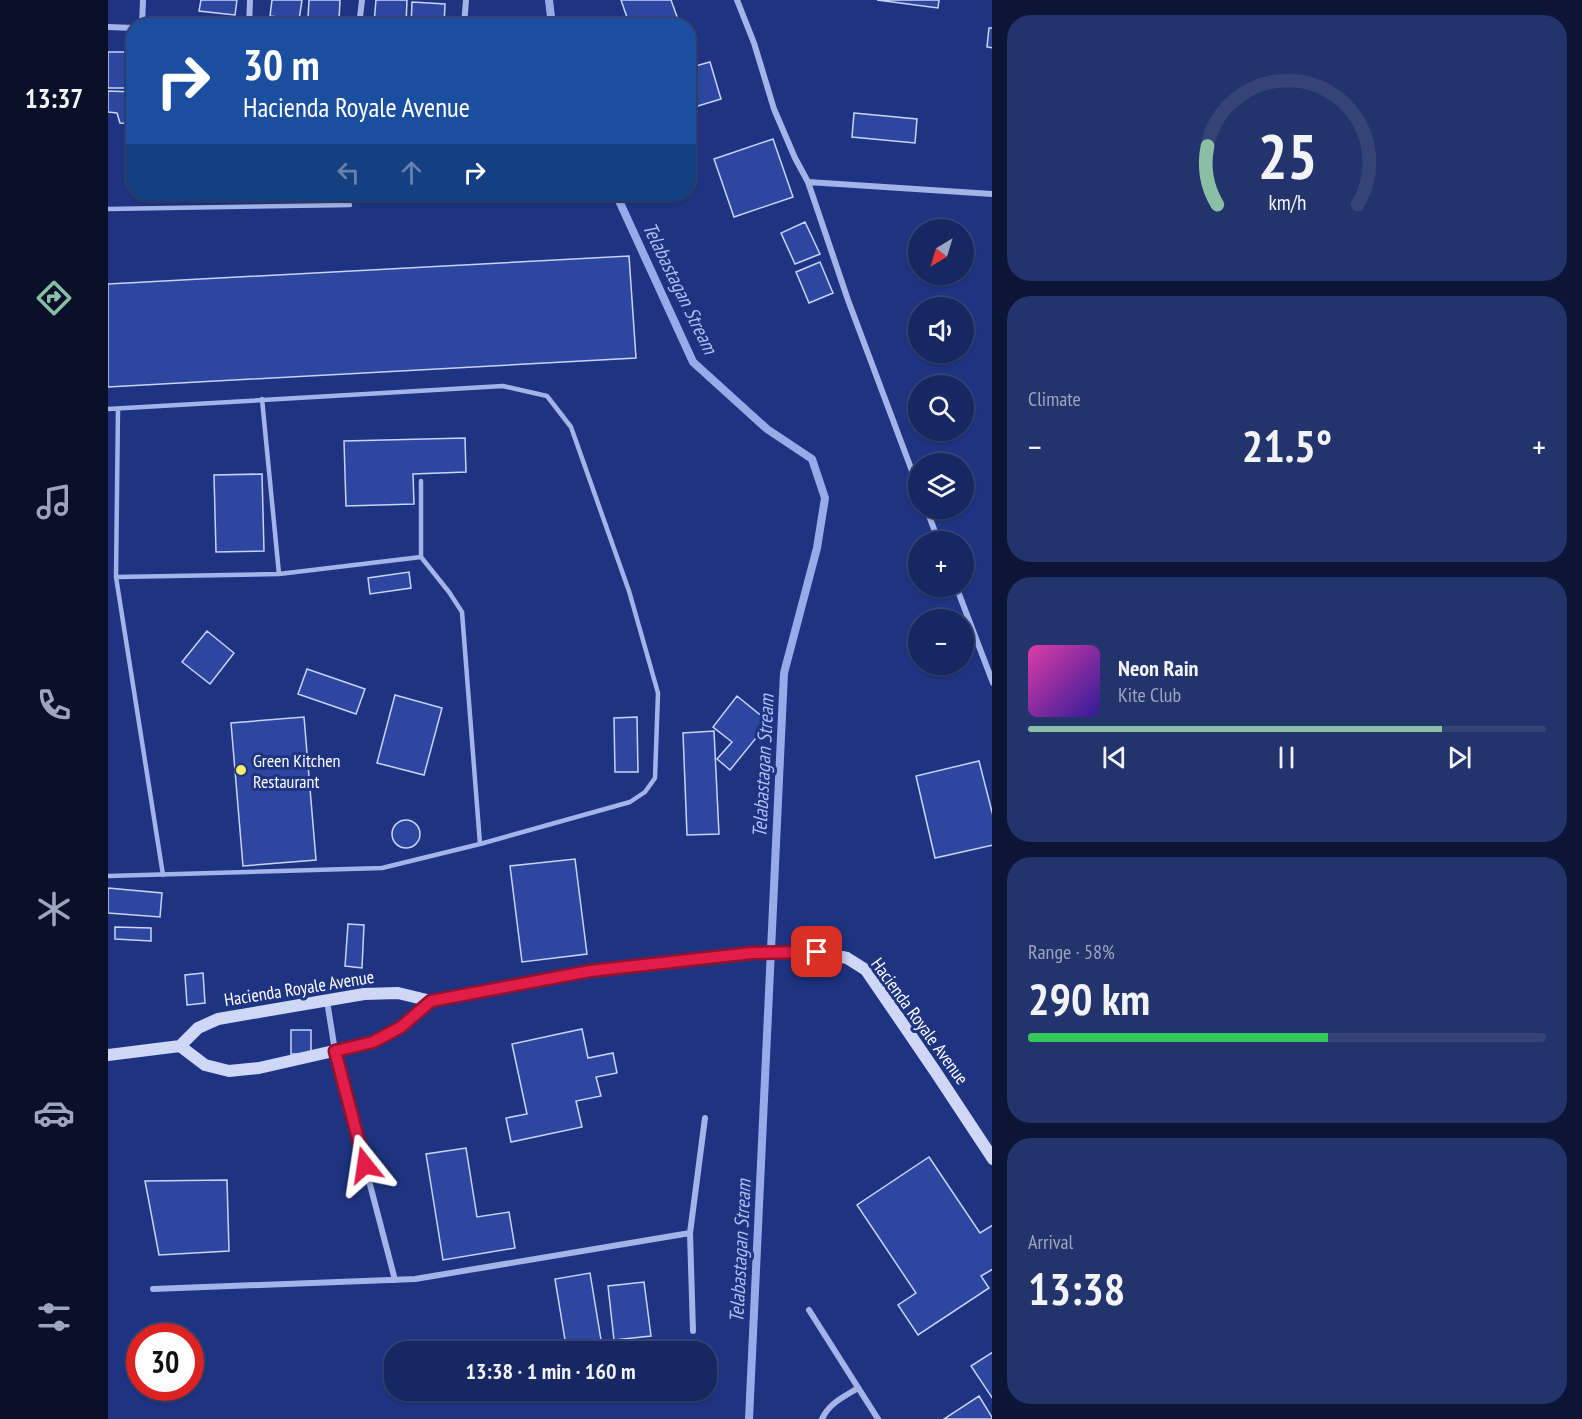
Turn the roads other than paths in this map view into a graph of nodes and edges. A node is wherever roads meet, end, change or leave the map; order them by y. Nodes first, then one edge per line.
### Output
1 (143, 0) edge
2 (250, 0) edge
3 (362, 0) edge
4 (466, 0) edge
5 (737, 0) edge
6 (142, 18) edge
7 (249, 18) edge
8 (361, 18) edge
9 (465, 18) edge
10 (108, 27) edge
11 (126, 28) edge
12 (808, 182) junction
13 (992, 194) edge
14 (350, 205) dead end
15 (108, 209) edge
16 (262, 399) junction
17 (108, 409) edge
18 (118, 409) junction
19 (908, 460) edge
20 (422, 481) dead end
21 (422, 557) junction
22 (279, 574) junction
23 (116, 577) junction
24 (960, 597) edge
25 (992, 680) edge
26 (480, 844) junction
27 (163, 875) junction
28 (108, 876) edge
29 (327, 1000) junction
30 (431, 1001) junction
31 (180, 1046) junction
32 (335, 1051) junction
33 (108, 1055) edge
34 (705, 1118) dead end
35 (992, 1157) edge
36 (690, 1233) junction
37 (395, 1280) junction
38 (153, 1289) dead end
39 (809, 1310) dead end
40 (693, 1331) dead end
41 (858, 1388) junction
42 (822, 1419) edge
43 (878, 1419) edge

1 - 6 street
2 - 7 street
3 - 8 street
4 - 9 street
5 - 12 street
10 - 11 street
12 - 13 street
12 - 19 street
14 - 15 lane
16 - 18 lane
16 - 22 lane
16 - 26 lane
17 - 18 lane
18 - 23 lane
20 - 21 lane
21 - 22 lane
21 - 26 lane
22 - 23 lane
23 - 27 lane
24 - 25 street
26 - 27 lane
27 - 28 lane
29 - 30 street, Hacienda Royale Avenue
29 - 31 street, Hacienda Royale Avenue
29 - 32 street
30 - 32 street
30 - 35 street, Hacienda Royale Avenue
31 - 32 street
31 - 33 street
32 - 37 street
34 - 36 street
36 - 37 street
36 - 40 street
37 - 38 street
39 - 41 street
41 - 42 street
41 - 43 street

